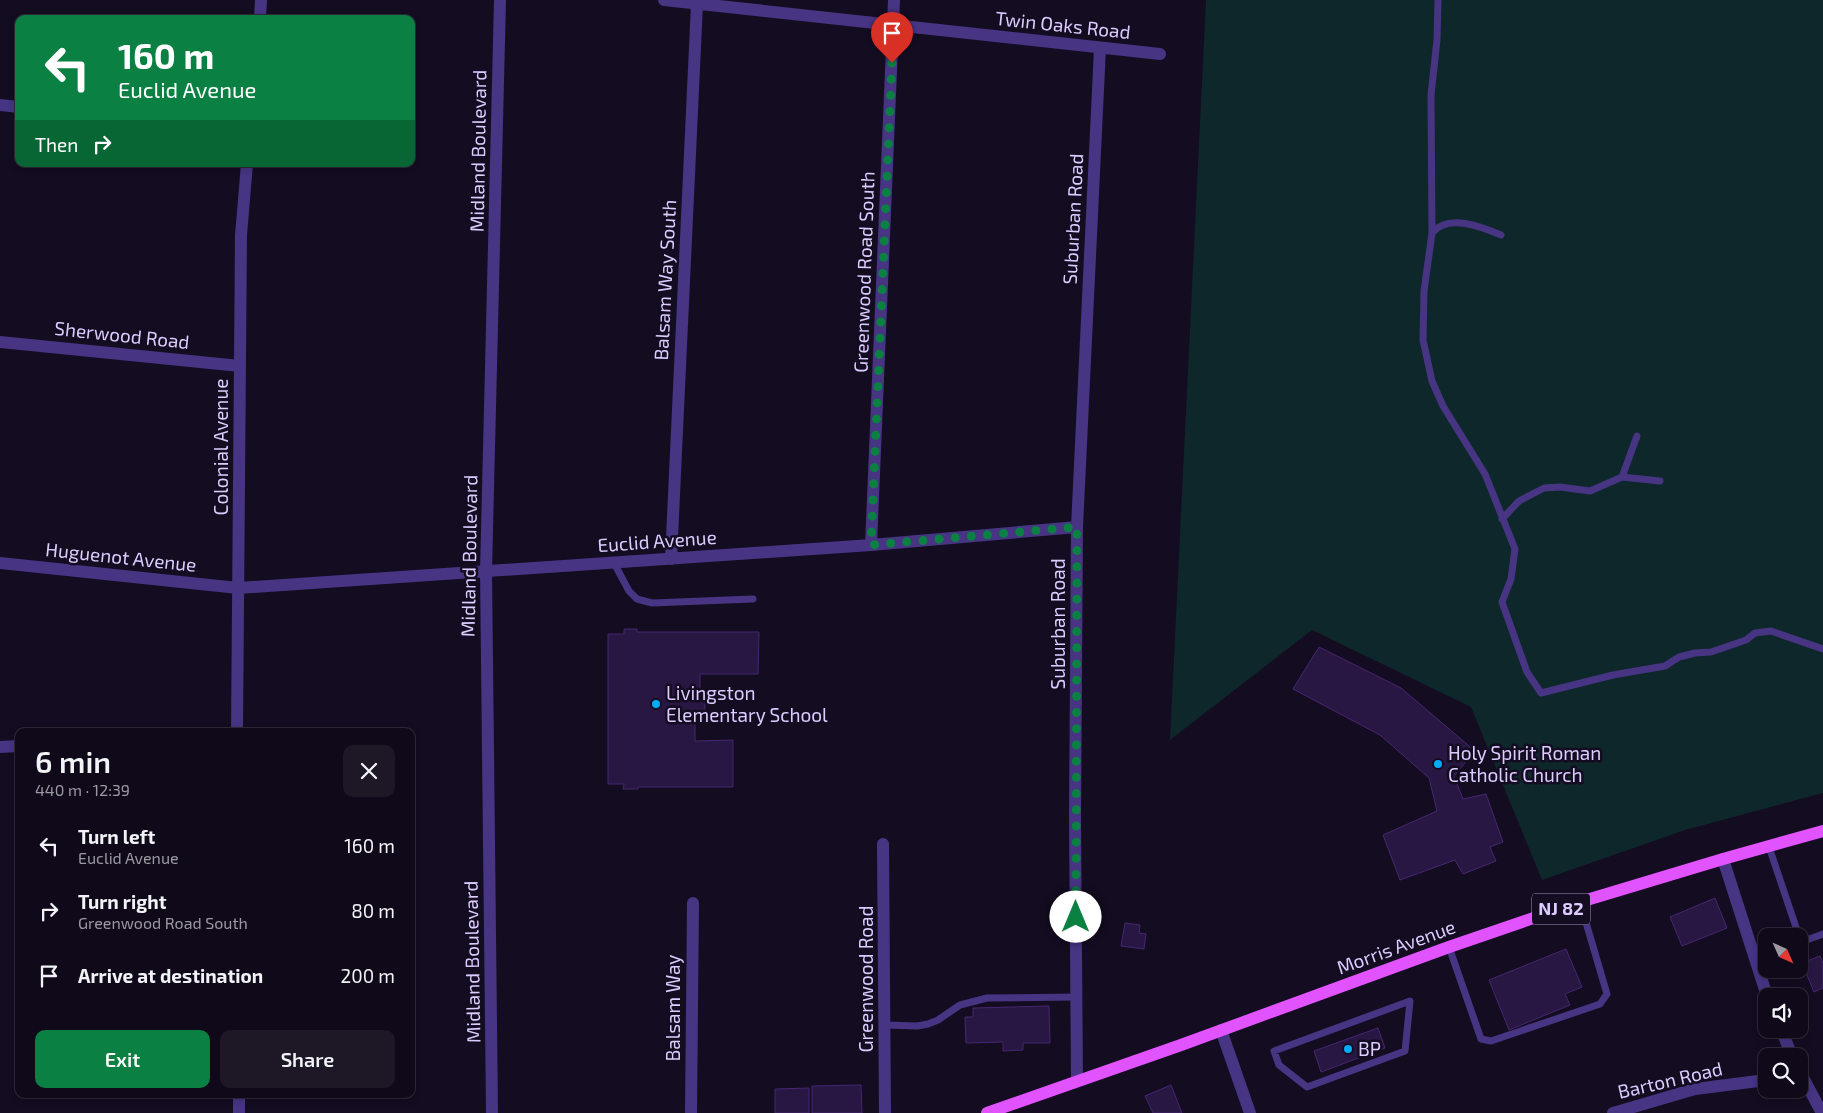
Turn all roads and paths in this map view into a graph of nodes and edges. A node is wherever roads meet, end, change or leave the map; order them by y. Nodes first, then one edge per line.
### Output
1 (262, 0) edge
2 (500, 0) edge
3 (664, 0) edge
4 (894, 0) edge
5 (1438, 0) edge
6 (697, 4) junction
7 (260, 15) edge
8 (893, 25) junction
9 (1100, 48) junction
10 (1160, 54) dead end
11 (0, 105) edge
12 (15, 107) edge
13 (247, 167) edge
14 (1432, 234) junction
15 (1501, 235) dead end
16 (0, 342) edge
17 (240, 366) junction
18 (1637, 436) dead end
19 (1622, 477) junction
20 (1660, 481) dead end
21 (1502, 520) junction
22 (1077, 527) junction
23 (871, 545) junction
24 (671, 559) junction
25 (0, 563) edge
26 (614, 563) junction
27 (486, 571) junction
28 (238, 588) junction
29 (753, 599) dead end
30 (1823, 649) edge
31 (237, 728) edge
32 (15, 746) edge
33 (0, 747) edge
34 (1823, 832) edge
35 (883, 844) dead end
36 (1768, 846) junction
37 (1723, 859) junction
38 (1580, 902) junction
39 (693, 904) dead end
40 (1823, 934) edge
41 (1449, 947) junction
42 (1764, 988) edge
43 (1077, 997) junction
44 (885, 1025) junction
45 (1221, 1030) junction
46 (1274, 1051) joint
47 (1077, 1081) junction
48 (1758, 1081) edge
49 (1808, 1088) edge
50 (239, 1098) edge
51 (239, 1113) edge
52 (492, 1113) edge
53 (691, 1113) edge
54 (885, 1113) edge
55 (987, 1113) edge
56 (1250, 1113) edge
57 (1613, 1113) edge
58 (1822, 1113) edge

1 - 7 street
2 - 27 street, Midland Boulevard
3 - 6 street, Twin Oaks Road
4 - 8 street, Greenwood Road South
5 - 14 lane
6 - 8 street, Twin Oaks Road
6 - 24 street, Balsam Way South
8 - 9 street, Twin Oaks Road
8 - 23 street, Greenwood Road South
9 - 10 street, Twin Oaks Road
9 - 22 street, Suburban Road
11 - 12 street
13 - 17 street, Colonial Avenue
14 - 15 lane
14 - 21 lane
16 - 17 street, Sherwood Road
17 - 28 street, Colonial Avenue
18 - 19 lane
19 - 20 lane
19 - 21 lane
21 - 30 lane
22 - 23 street, Euclid Avenue
22 - 43 street, Suburban Road
23 - 24 street, Euclid Avenue
24 - 26 street, Euclid Avenue
25 - 28 street, Huguenot Avenue
26 - 27 street, Euclid Avenue
26 - 29 lane
27 - 28 street, Euclid Avenue
27 - 52 street, Midland Boulevard
28 - 31 street, Colonial Avenue
32 - 33 street
34 - 36 main road, Morris Avenue / NJ 82
35 - 44 street, Greenwood Road
36 - 37 main road, Morris Avenue / NJ 82
36 - 40 lane
37 - 38 main road, Morris Avenue / NJ 82
37 - 42 street
38 - 41 main road, Morris Avenue / NJ 82
38 - 41 lane
39 - 53 street, Balsam Way
41 - 45 main road, Morris Avenue / NJ 82
43 - 44 lane
43 - 47 street, Suburban Road
44 - 54 street, Greenwood Road
45 - 47 main road, Morris Avenue / NJ 82
45 - 56 street
46 - 46 lane
47 - 55 main road, Morris Avenue / NJ 82
48 - 57 street, Barton Road
49 - 58 street
50 - 51 street

